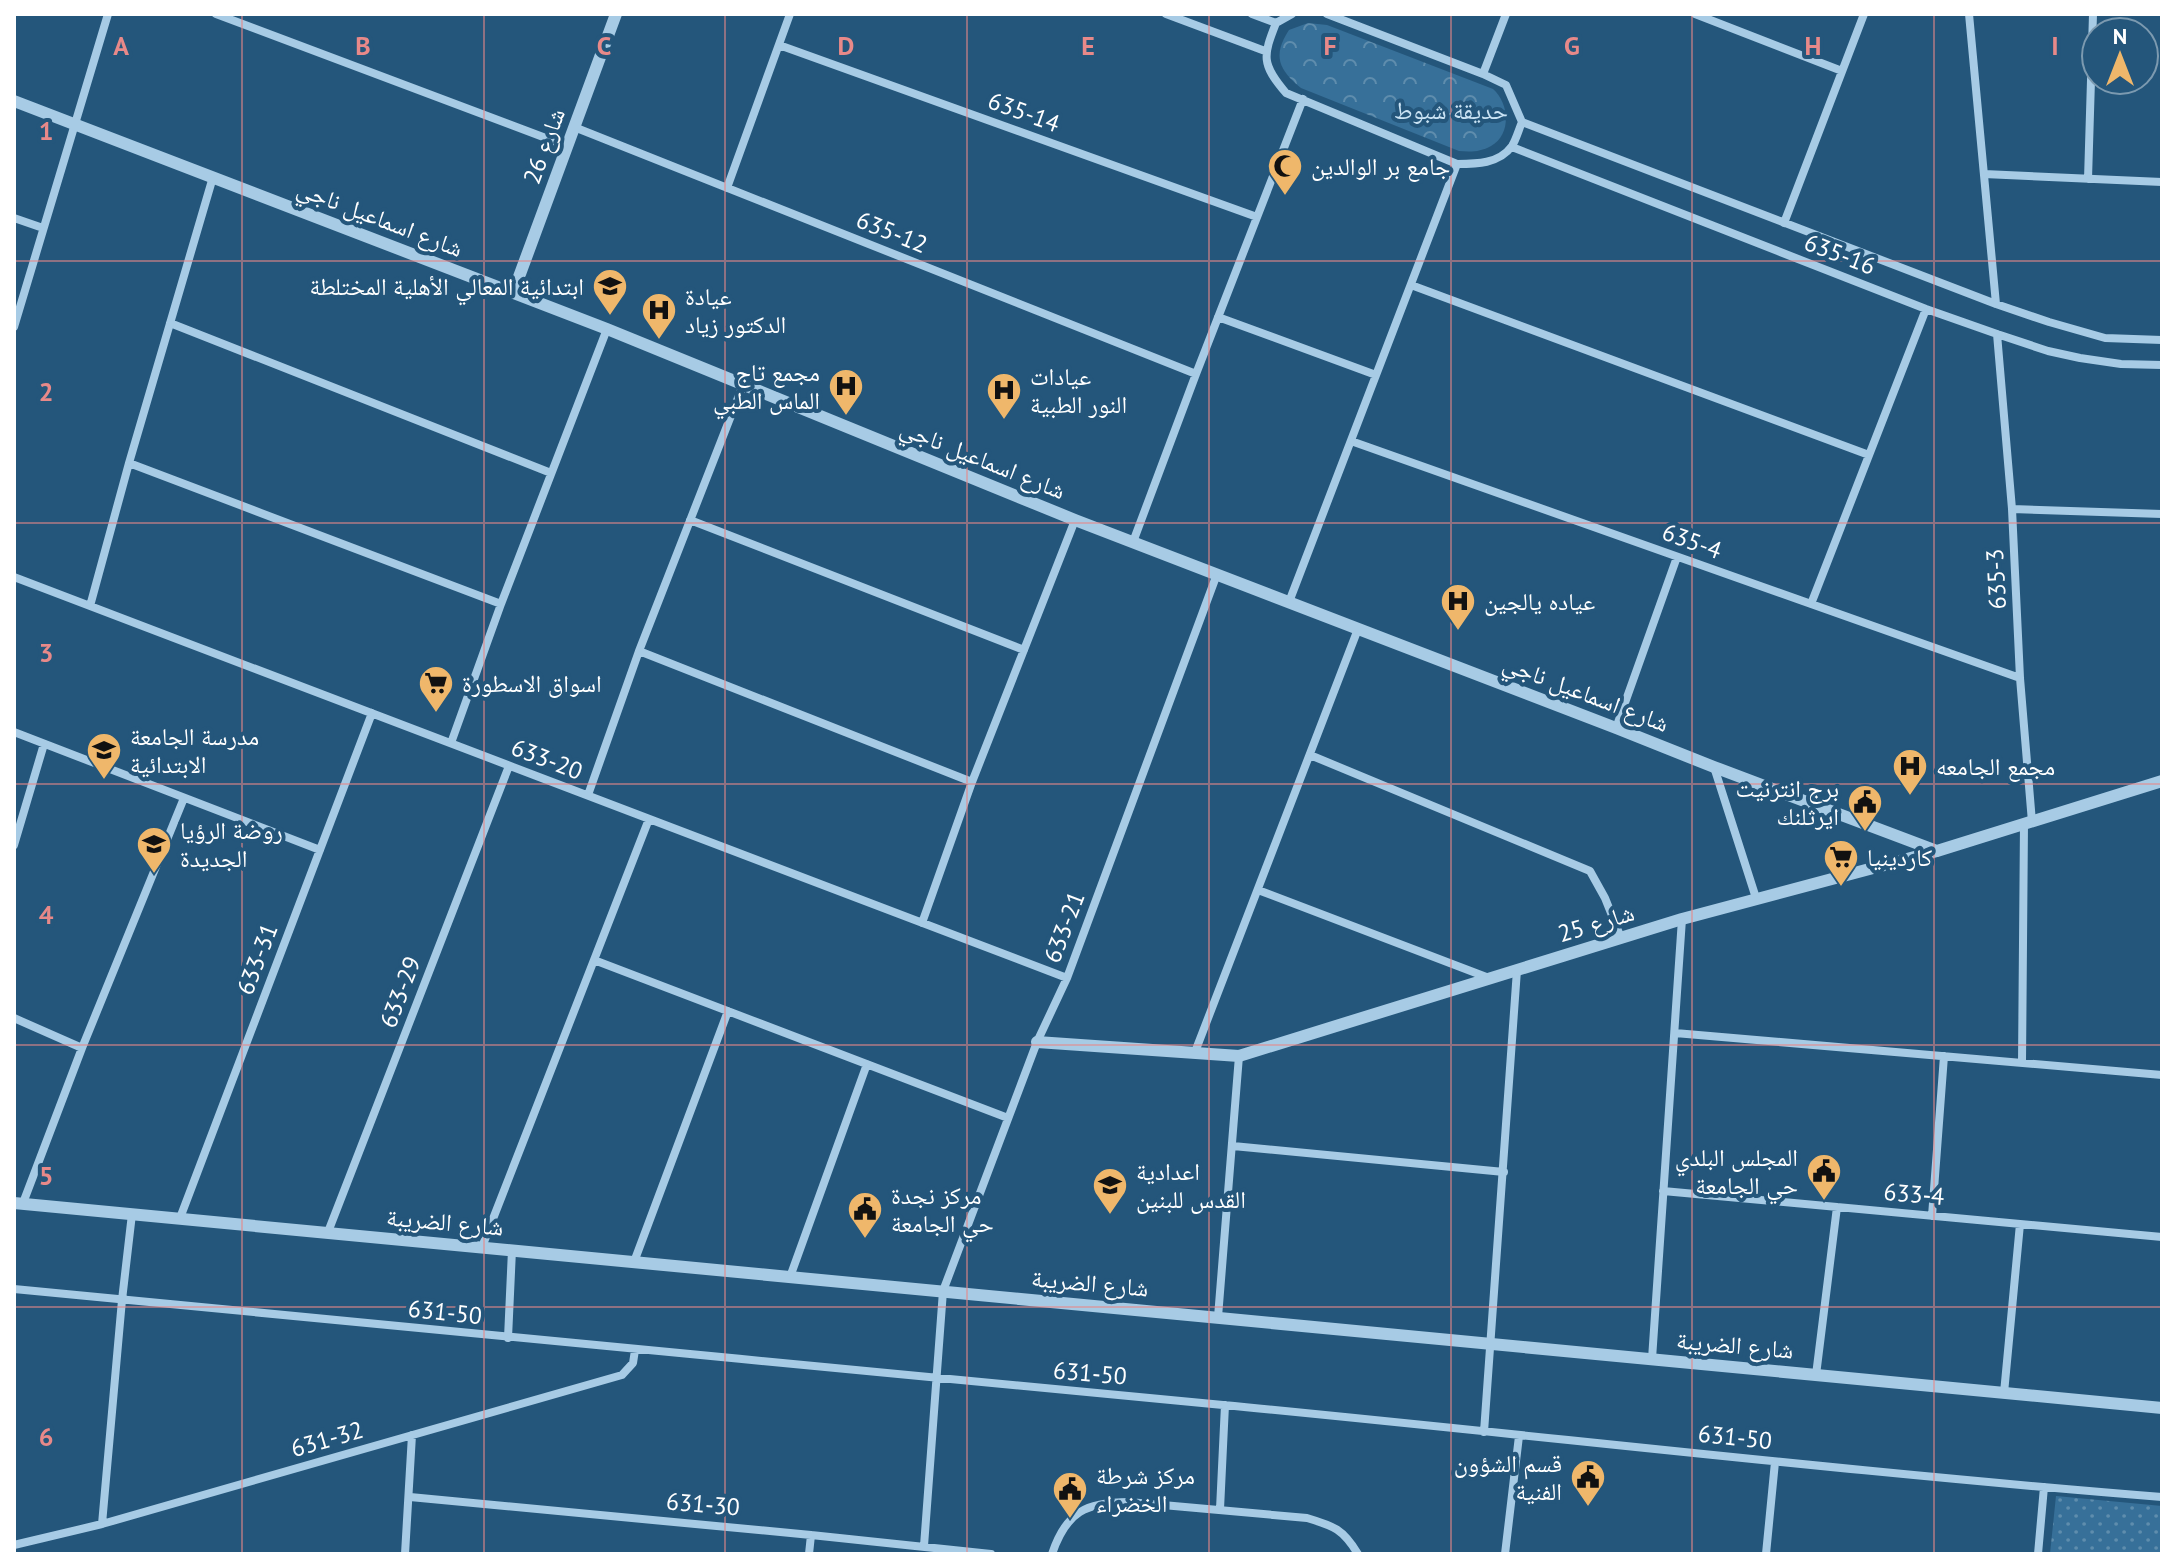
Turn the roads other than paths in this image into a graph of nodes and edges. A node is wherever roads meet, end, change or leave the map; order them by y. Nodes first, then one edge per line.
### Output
1 (108, 14) edge
2 (216, 14) edge
3 (616, 14) edge
4 (790, 14) edge
5 (1166, 14) edge
6 (1252, 14) edge
7 (1292, 14) edge
8 (1329, 14) edge
9 (1506, 14) edge
10 (1695, 14) edge
11 (1864, 14) edge
12 (1969, 14) edge
13 (2093, 14) edge
14 (1276, 23) junction
15 (779, 45) junction
16 (1265, 51) junction
17 (1842, 71) junction
18 (1483, 74) junction
19 (1303, 99) junction
20 (14, 101) edge
21 (1522, 122) junction
22 (74, 124) junction
23 (574, 127) junction
24 (567, 146) junction
25 (1512, 147) junction
26 (1457, 164) junction
27 (1984, 174) junction
28 (213, 177) junction
29 (2088, 179) junction
30 (2162, 182) edge
31 (727, 188) junction
32 (1257, 217) junction
33 (14, 218) edge
34 (1784, 223) junction
35 (43, 228) junction
36 (1411, 285) junction
37 (513, 293) junction
38 (1996, 304) junction
39 (1926, 309) junction
40 (1218, 317) junction
41 (170, 323) junction
42 (14, 327) edge
43 (607, 329) junction
44 (1997, 334) junction
45 (2162, 340) edge
46 (2162, 365) edge
47 (1196, 374) junction
48 (1376, 375) junction
49 (743, 385) junction
50 (1351, 441) junction
51 (1869, 455) junction
52 (129, 463) junction
53 (551, 473) junction
54 (2012, 509) junction
55 (2162, 514) edge
56 (690, 520) junction
57 (1075, 520) junction
58 (1133, 542) junction
59 (1677, 557) junction
60 (1217, 574) junction
61 (14, 577) edge
62 (1289, 602) junction
63 (501, 604) junction
64 (1811, 604) junction
65 (90, 606) junction
66 (1358, 629) junction
67 (1024, 650) junction
68 (639, 651) junction
69 (2020, 678) junction
70 (372, 713) junction
71 (1616, 728) junction
72 (14, 732) edge
73 (451, 743) junction
74 (44, 744) junction
75 (1310, 755) junction
76 (509, 766) junction
77 (1714, 767) junction
78 (2162, 781) edge
79 (972, 782) junction
80 (588, 795) junction
81 (184, 798) junction
82 (649, 819) junction
83 (2028, 822) junction
84 (14, 845) edge
85 (320, 850) junction
86 (1937, 851) junction
87 (1258, 890) junction
88 (1756, 898) junction
89 (1682, 919) junction
90 (922, 923) junction
91 (1621, 938) junction
92 (594, 960) junction
93 (1517, 970) junction
94 (1067, 978) junction
95 (1490, 979) junction
96 (728, 1011) junction
97 (14, 1018) edge
98 (1675, 1033) junction
99 (1037, 1042) junction
100 (82, 1048) junction
101 (1195, 1052) junction
102 (1239, 1056) junction
103 (1944, 1056) junction
104 (2022, 1063) junction
105 (867, 1064) junction
106 (2162, 1075) edge
107 (1008, 1118) junction
108 (1233, 1146) junction
109 (1504, 1172) junction
110 (1663, 1191) junction
111 (18, 1203) edge
112 (1837, 1207) junction
113 (132, 1214) junction
114 (1932, 1216) junction
115 (180, 1218) junction
116 (2020, 1224) junction
117 (328, 1232) junction
118 (2162, 1237) edge
119 (482, 1247) junction
120 (512, 1250) junction
121 (634, 1262) junction
122 (790, 1277) junction
123 (14, 1289) edge
124 (943, 1291) junction
125 (122, 1300) junction
126 (1218, 1317) junction
127 (508, 1338) junction
128 (1491, 1344) junction
129 (635, 1350) junction
130 (1652, 1359) junction
131 (1816, 1375) junction
132 (937, 1379) junction
133 (2004, 1393) junction
134 (1225, 1405) junction
135 (2162, 1408) edge
136 (1484, 1432) junction
137 (412, 1435) junction
138 (1519, 1436) junction
139 (1775, 1462) junction
140 (2044, 1487) junction
141 (410, 1497) junction
142 (2162, 1497) edge
143 (1220, 1509) junction
144 (102, 1524) junction
145 (811, 1535) junction
146 (924, 1546) junction
147 (15, 1548) edge
148 (405, 1554) edge
149 (809, 1554) edge
150 (991, 1554) edge
151 (1052, 1554) edge
152 (1358, 1554) edge
153 (1505, 1554) edge
154 (1766, 1554) edge
155 (2038, 1554) edge

1 - 22 street
2 - 24 street
3 - 23 street, شارع 26
4 - 15 street
5 - 16 street
6 - 14 street
7 - 14 street
8 - 18 street
9 - 18 street
10 - 17 street
11 - 17 street
12 - 27 street
13 - 29 street
14 - 16 street
15 - 31 street
15 - 32 street, 635-14
16 - 19 street
17 - 34 street
18 - 21 street
19 - 26 street
19 - 32 street
20 - 22 street, شارع اسماعيل ناجي
21 - 25 street
21 - 34 street, 635-16
22 - 28 street, شارع اسماعيل ناجي
22 - 35 street
23 - 24 street, شارع 26
23 - 31 street, 635-12
24 - 37 street, شارع 26
25 - 26 street
25 - 39 street, 635-16
26 - 36 street
27 - 29 street
27 - 38 street
28 - 37 street, شارع اسماعيل ناجي
28 - 41 street
29 - 30 street
31 - 47 street, 635-12
32 - 40 street
33 - 35 street
34 - 38 street, 635-16
35 - 42 street
36 - 48 street
36 - 51 street
37 - 43 street, شارع اسماعيل ناجي
38 - 45 street, 635-16
39 - 44 street, 635-16
39 - 51 street
40 - 47 street
40 - 48 street
41 - 52 street
41 - 53 street
43 - 49 street, شارع اسماعيل ناجي
43 - 53 street
44 - 46 street, 635-16
44 - 54 street, 635-3
47 - 58 street
48 - 50 street
49 - 56 street
49 - 57 street, شارع اسماعيل ناجي
50 - 59 street, 635-4
50 - 62 street
51 - 64 street
52 - 63 street
52 - 65 street
53 - 63 street
54 - 55 street
54 - 69 street, 635-3
56 - 67 street
56 - 68 street
57 - 58 street, شارع اسماعيل ناجي
57 - 67 street
58 - 60 street, شارع اسماعيل ناجي
59 - 64 street, 635-4
59 - 71 street
60 - 62 street, شارع اسماعيل ناجي
60 - 94 street, 633-21
61 - 65 street, 633-20
62 - 66 street, شارع اسماعيل ناجي
63 - 73 street
64 - 69 street, 635-4
65 - 70 street, 633-20
66 - 71 street, شارع اسماعيل ناجي
66 - 75 street
67 - 79 street
68 - 79 street
68 - 80 street
69 - 83 street, 635-3
70 - 73 street, 633-20
70 - 85 street, 633-31
71 - 77 street, شارع اسماعيل ناجي
72 - 74 street
73 - 76 street, 633-20
74 - 81 street
74 - 84 street
75 - 87 street
75 - 91 street
76 - 80 street, 633-20
76 - 117 street, 633-29
77 - 86 street, شارع اسماعيل ناجي
77 - 88 street
78 - 83 street, شارع 25
79 - 90 street
80 - 82 street, 633-20
81 - 85 street
81 - 100 street
82 - 90 street, 633-20
82 - 92 street
83 - 86 street, شارع 25
83 - 104 street, 635-3
85 - 115 street, 633-31
86 - 88 street, شارع 25
87 - 95 street
87 - 101 street
88 - 89 street, شارع 25
89 - 91 street, شارع 25
89 - 98 street
90 - 94 street, 633-20
91 - 93 street, شارع 25
92 - 96 street
92 - 119 street
93 - 95 street, شارع 25
93 - 109 street
94 - 99 street, 633-21
95 - 102 street, شارع 25
96 - 105 street
96 - 121 street
97 - 100 street
98 - 103 street
98 - 110 street
99 - 101 street, شارع 25
99 - 107 street, 633-21
100 - 111 street
101 - 102 street, شارع 25
102 - 108 street
103 - 104 street
103 - 114 street
104 - 106 street
105 - 107 street
105 - 122 street
107 - 124 street, 633-21
108 - 109 street
108 - 126 street
109 - 128 street
110 - 112 street, 633-4
110 - 130 street
111 - 113 street, شارع الضريبة
112 - 114 street, 633-4
112 - 131 street
113 - 115 street, شارع الضريبة
113 - 125 street
114 - 116 street, 633-4
115 - 117 street, شارع الضريبة
116 - 118 street, 633-4
116 - 133 street
117 - 119 street, شارع الضريبة
119 - 120 street, شارع الضريبة
120 - 121 street, شارع الضريبة
120 - 127 street
121 - 122 street, شارع الضريبة
122 - 124 street, شارع الضريبة
123 - 125 street, 631-50
124 - 126 street, شارع الضريبة
124 - 132 street, 633-21
125 - 127 street, 631-50
125 - 144 street
126 - 128 street, شارع الضريبة
127 - 129 street, 631-50
128 - 130 street, شارع الضريبة
128 - 136 street
129 - 132 street, 631-50
129 - 137 street, 631-32
130 - 131 street, شارع الضريبة
131 - 133 street, شارع الضريبة
132 - 134 street, 631-50
132 - 146 street, 633-21
133 - 135 street, شارع الضريبة
134 - 136 street, 631-50
134 - 143 street
136 - 138 street, 631-50
137 - 141 street
137 - 144 street, 631-32
138 - 139 street, 631-50
138 - 153 street
139 - 140 street, 631-50
139 - 154 street
140 - 142 street, 631-50
140 - 155 street
141 - 145 street, 631-30
141 - 148 street
143 - 151 street
143 - 152 street
144 - 147 street, 631-32
145 - 146 street, 631-30
145 - 149 street
146 - 150 street, 631-30

